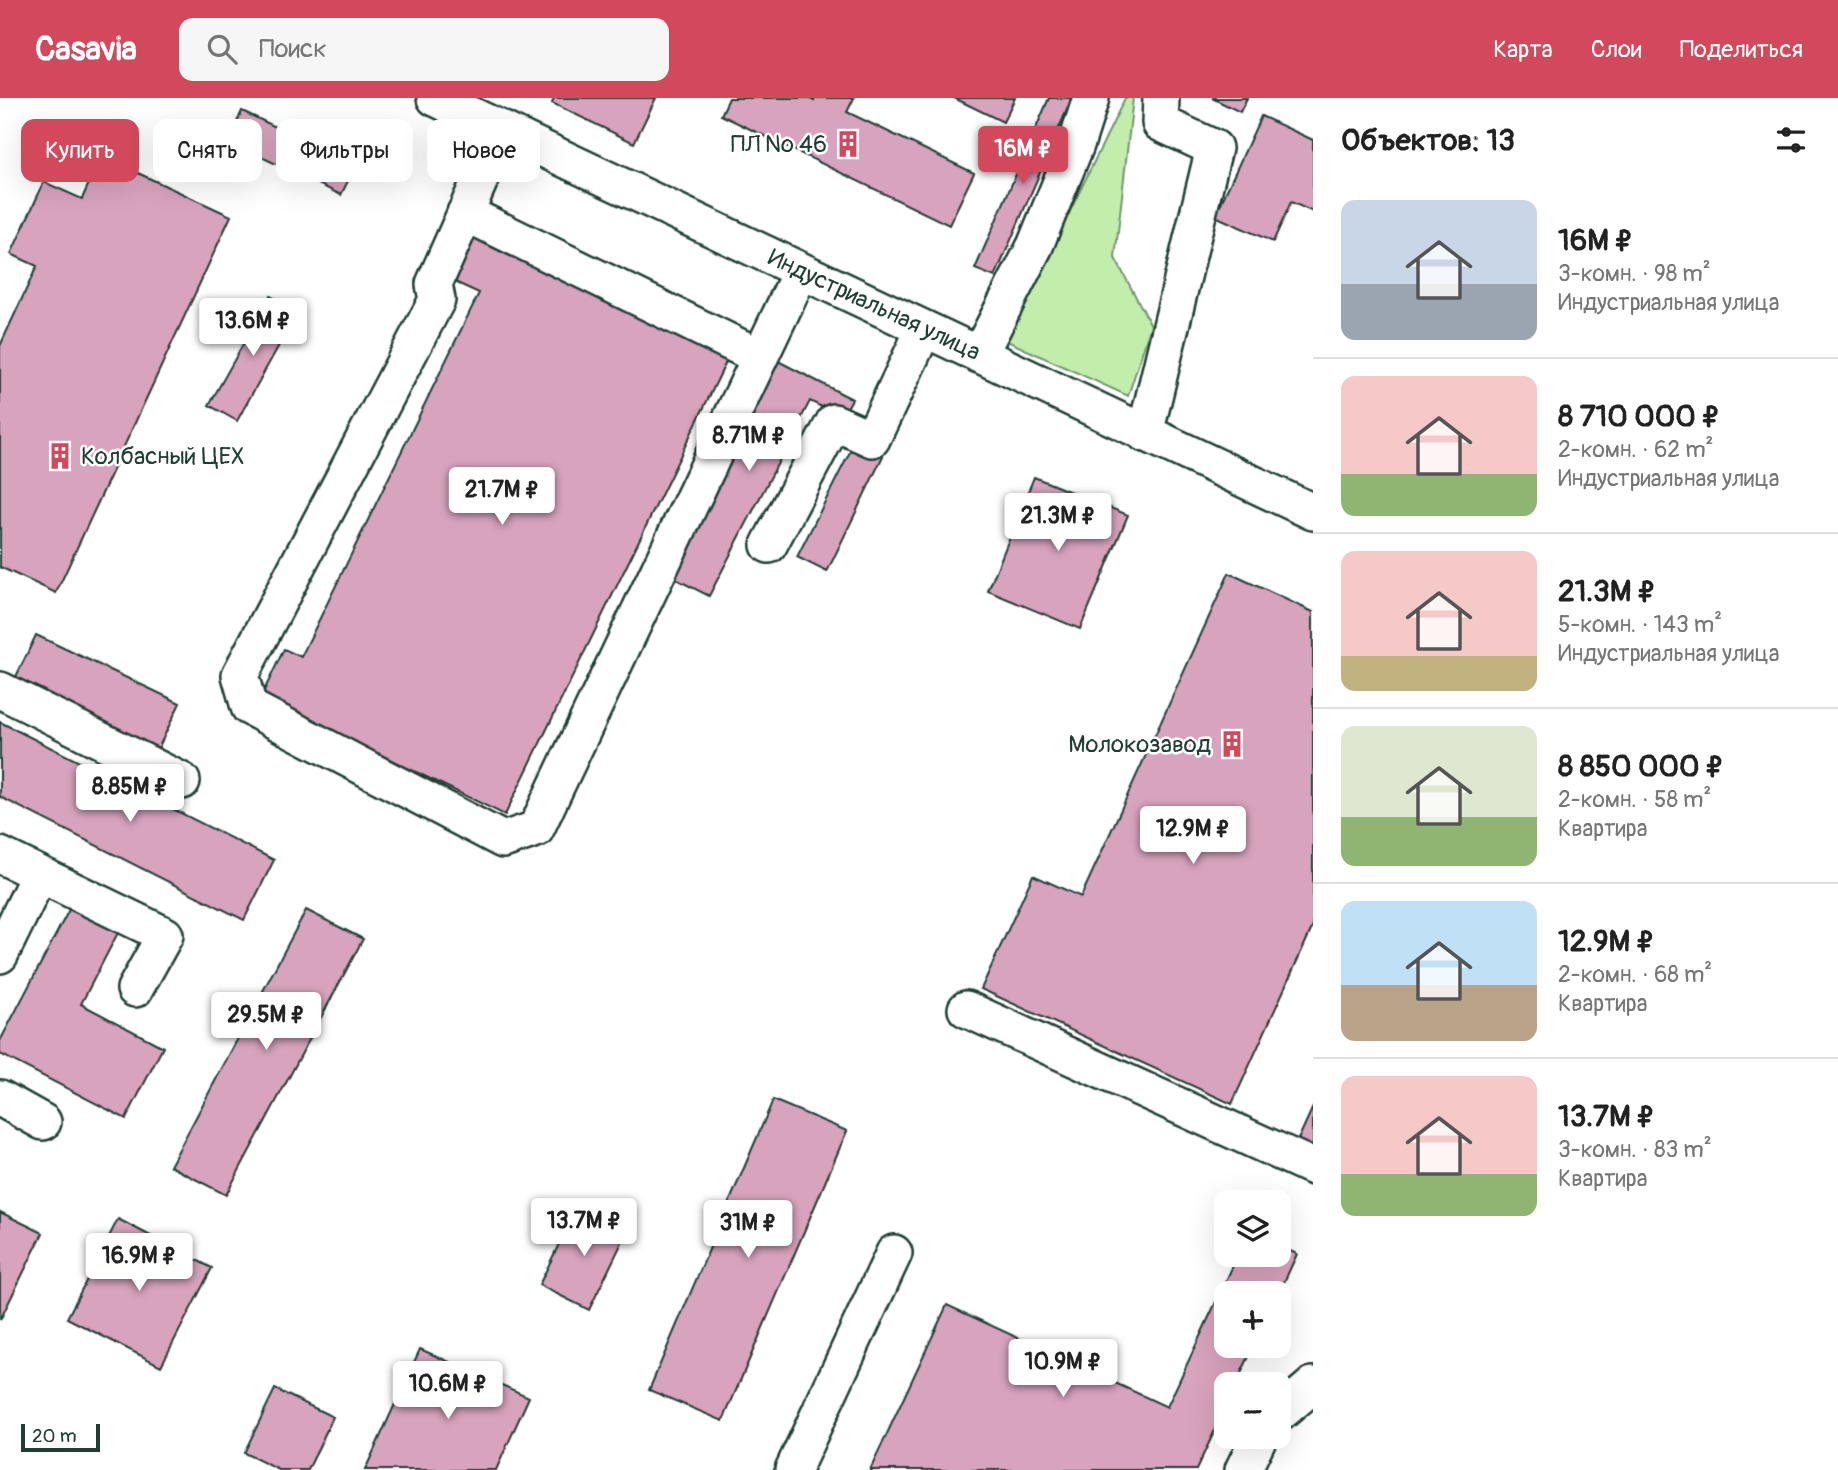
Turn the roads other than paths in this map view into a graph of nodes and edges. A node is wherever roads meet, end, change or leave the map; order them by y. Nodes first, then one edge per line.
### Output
1 (435, 98) edge
2 (1091, 98) edge
3 (1161, 98) edge
4 (479, 119) edge
5 (540, 148) edge
6 (479, 182) edge
7 (466, 213) junction
8 (801, 271) junction
9 (923, 329) junction
10 (979, 355) junction
11 (760, 356) junction
12 (1145, 434) junction
13 (1313, 512) edge
14 (769, 545) dead end
15 (0, 690) edge
16 (182, 781) dead end
17 (0, 855) edge
18 (39, 875) junction
19 (0, 955) edge
20 (135, 989) dead end
21 (966, 1009) dead end
22 (0, 1098) edge
23 (43, 1122) dead end
24 (1313, 1167) edge
25 (894, 1253) dead end
26 (1313, 1385) edge
27 (1291, 1404) edge
28 (1253, 1449) edge
29 (793, 1470) edge
30 (1243, 1470) edge

1 - 4 street, Индустриальная улица
2 - 10 street
3 - 12 street
5 - 8 street, Индустриальная улица
6 - 7 street
7 - 11 street
7 - 11 street
8 - 9 street, Индустриальная улица
8 - 11 street
9 - 10 street, Индустриальная улица
9 - 14 street
10 - 12 street, Индустриальная улица
12 - 13 street, Индустриальная улица
15 - 16 street
17 - 18 street
18 - 19 street
18 - 20 street
21 - 24 street
22 - 23 street
25 - 29 street
26 - 27 street
28 - 30 street

